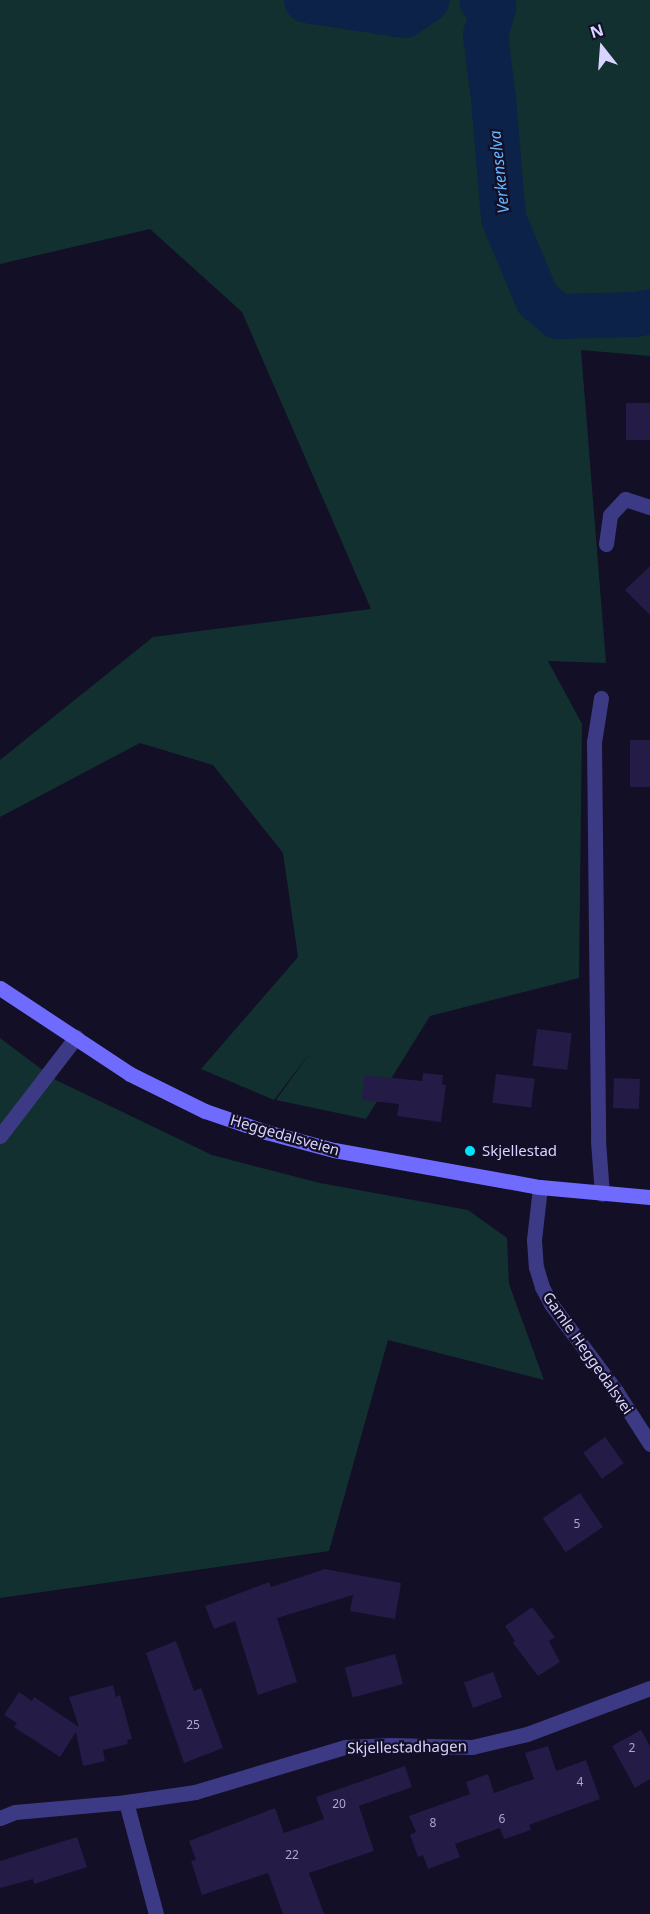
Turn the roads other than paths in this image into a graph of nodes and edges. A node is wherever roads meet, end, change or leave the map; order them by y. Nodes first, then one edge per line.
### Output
1 (650, 507) edge
2 (606, 544) dead end
3 (601, 698) dead end
4 (0, 988) edge
5 (76, 1037) junction
6 (0, 1136) edge
7 (540, 1187) junction
8 (602, 1194) junction
9 (650, 1197) edge
10 (650, 1444) edge
11 (650, 1688) edge
12 (126, 1802) junction
13 (0, 1818) edge
14 (156, 1914) edge

1 - 2 street
3 - 8 street
4 - 5 main road, Heggedalsveien
5 - 6 street
5 - 7 main road, Heggedalsveien
7 - 8 main road, Heggedalsveien
7 - 10 street, Gamle Heggedalsvei
8 - 9 main road, Heggedalsveien
11 - 12 street, Skjellestadhagen
12 - 13 street, Skjellestadhagen
12 - 14 street

